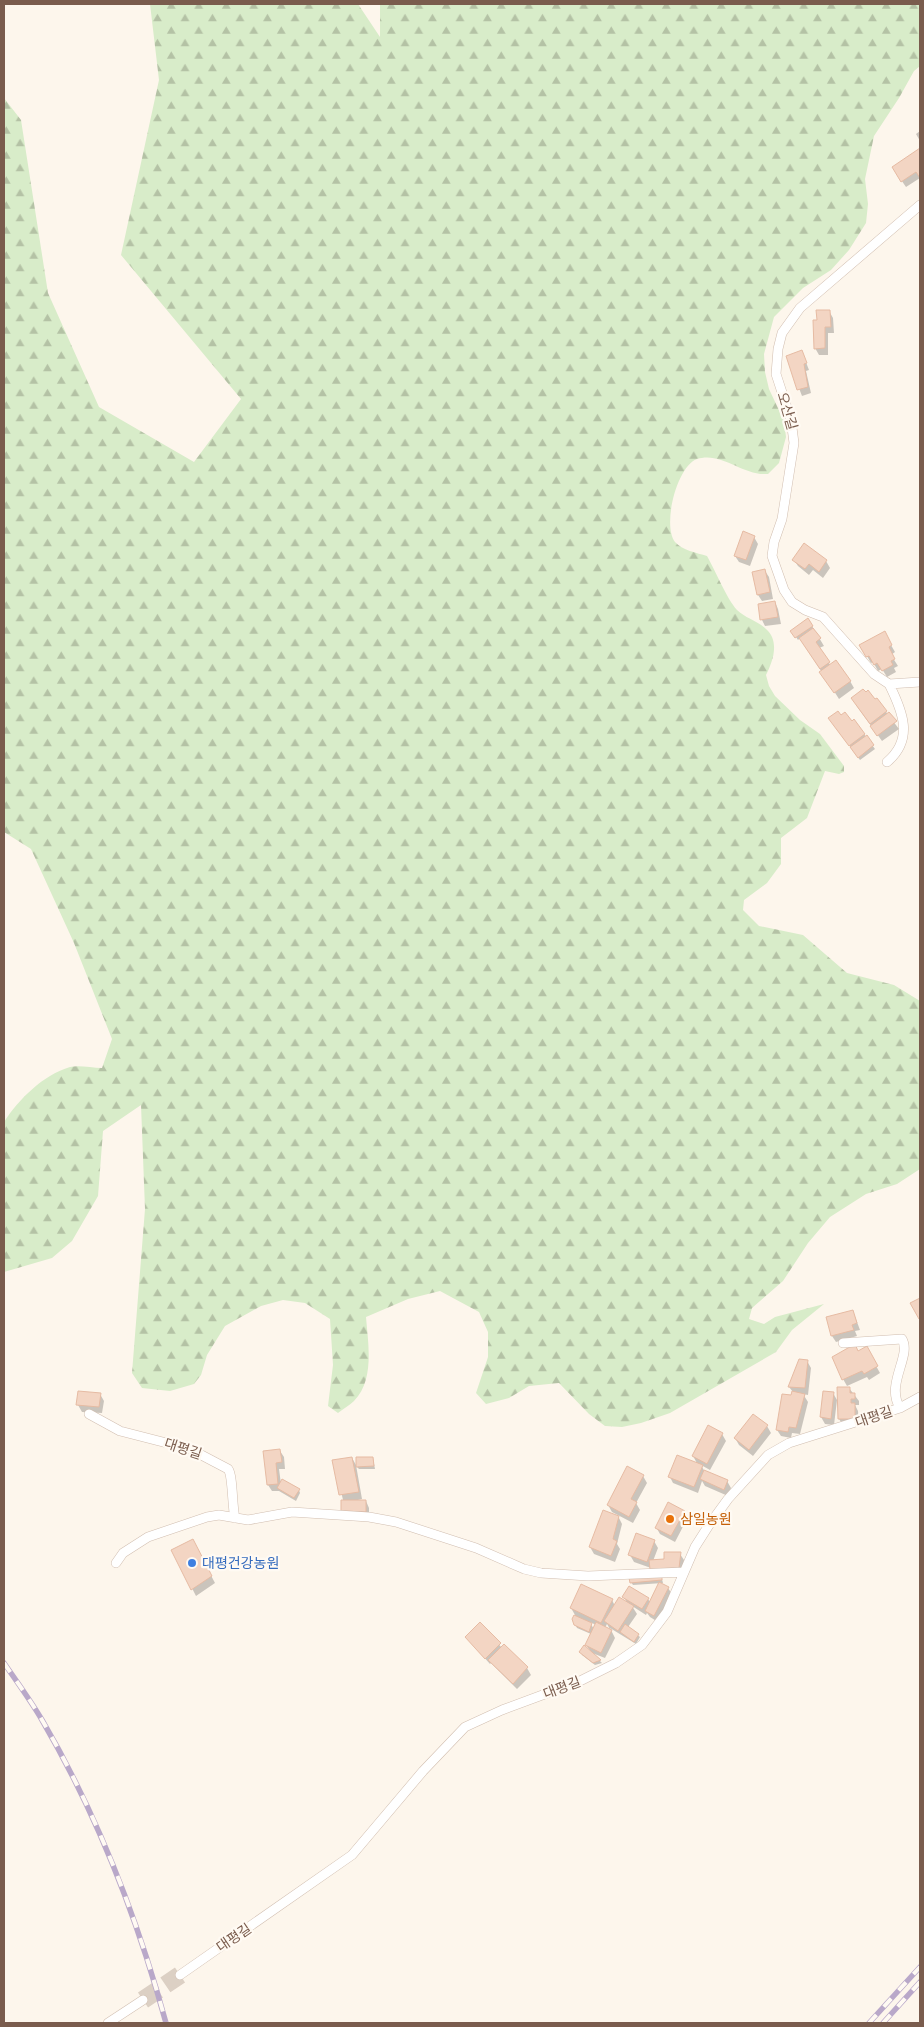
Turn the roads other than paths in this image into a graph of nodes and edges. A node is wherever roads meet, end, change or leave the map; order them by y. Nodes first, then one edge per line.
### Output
1 (920, 205) edge
2 (920, 682) edge
3 (889, 684) junction
4 (887, 762) dead end
5 (842, 1343) dead end
6 (920, 1397) edge
7 (900, 1408) junction
8 (89, 1414) dead end
9 (236, 1518) junction
10 (116, 1563) dead end
11 (684, 1572) junction
12 (180, 1974) tunnel mouth
13 (143, 2000) tunnel mouth
14 (108, 2023) edge

1 - 3 lane, 오산길
2 - 3 lane
3 - 4 lane
5 - 7 lane
6 - 7 lane, 대평길
7 - 11 lane, 대평길
8 - 9 lane, 대평길
9 - 10 lane
9 - 11 lane
11 - 12 lane, 대평길
13 - 14 lane

